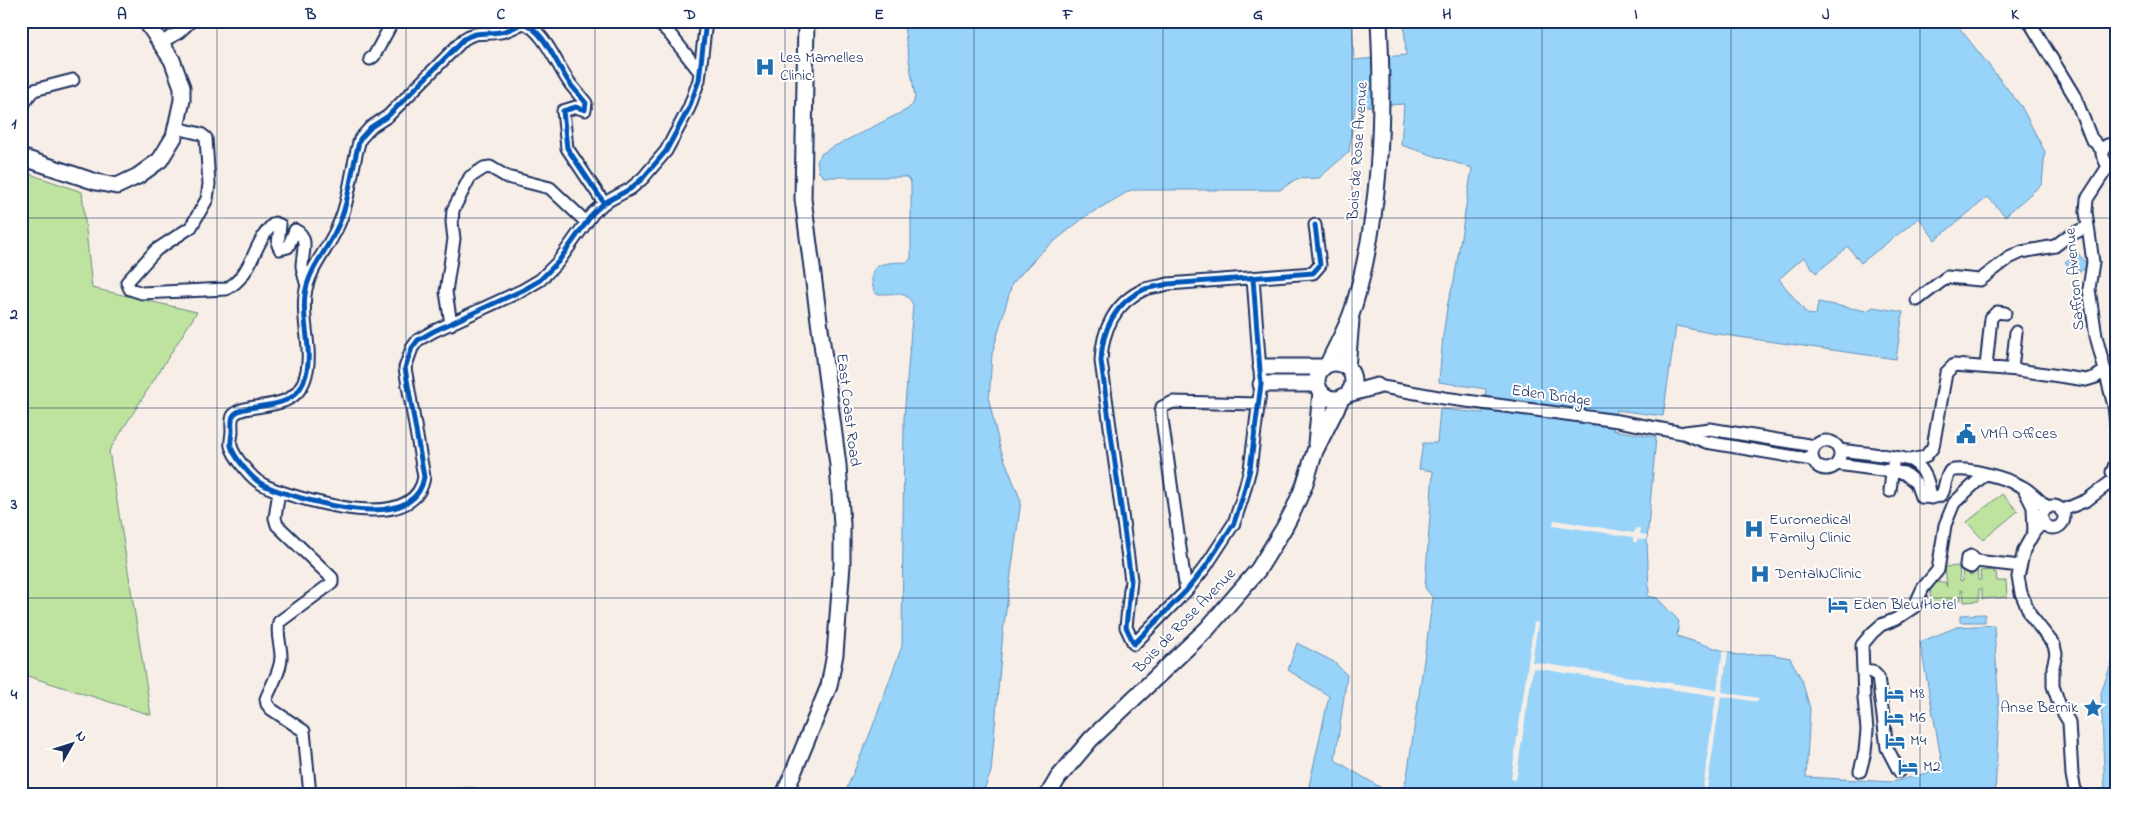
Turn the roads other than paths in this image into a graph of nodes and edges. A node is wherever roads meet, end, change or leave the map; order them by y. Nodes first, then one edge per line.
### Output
1 (146, 21) edge
2 (191, 21) edge
3 (393, 21) edge
4 (656, 21) edge
5 (706, 21) edge
6 (806, 21) edge
7 (1380, 21) edge
8 (2029, 21) edge
9 (160, 43) junction
10 (370, 60) dead end
11 (700, 72) junction
12 (74, 80) dead end
13 (21, 108) edge
14 (177, 128) junction
15 (2116, 143) edge
16 (2102, 150) junction
17 (21, 156) edge
18 (2112, 165) edge
19 (604, 203) junction
20 (586, 222) junction
21 (1315, 225) dead end
22 (2087, 227) junction
23 (1253, 278) junction
24 (307, 286) junction
25 (1917, 300) dead end
26 (1352, 311) junction
27 (2005, 313) dead end
28 (451, 324) junction
29 (2016, 332) dead end
30 (1325, 366) junction
31 (1261, 367) junction
32 (1986, 367) junction
33 (2012, 369) junction
34 (1349, 370) junction
35 (2105, 370) junction
36 (1261, 384) junction
37 (1376, 386) junction
38 (1320, 389) junction
39 (1345, 396) junction
40 (1940, 401) junction
41 (1258, 404) junction
42 (2116, 424) edge
43 (1683, 432) junction
44 (1815, 446) junction
45 (1839, 450) junction
46 (1315, 451) junction
47 (1894, 458) junction
48 (1813, 460) junction
49 (1910, 460) junction
50 (2116, 462) edge
51 (1837, 464) junction
52 (1922, 470) junction
53 (1892, 471) junction
54 (1904, 473) junction
55 (1985, 474) junction
56 (2116, 478) edge
57 (2024, 488) junction
58 (279, 491) junction
59 (1890, 491) dead end
60 (1926, 498) junction
61 (2048, 508) junction
62 (2061, 510) junction
63 (2043, 522) junction
64 (2034, 532) junction
65 (1976, 561) dead end
66 (2020, 566) junction
67 (1186, 591) junction
68 (1864, 671) junction
69 (1899, 771) dead end
70 (1860, 772) dead end
71 (310, 795) edge
72 (465, 795) edge
73 (473, 795) edge
74 (784, 795) edge
75 (1048, 795) edge
76 (2076, 795) edge

1 - 9 main road
2 - 9 street
3 - 10 street
4 - 11 street
5 - 11 street
6 - 74 main road, East Coast Road
7 - 26 main road, Bois de Rose Avenue
8 - 16 street
9 - 14 main road
11 - 19 street
12 - 13 street
14 - 17 main road
14 - 24 street
15 - 16 street
16 - 18 street
18 - 22 street, Saffron Avenue
19 - 20 street
19 - 24 street
20 - 28 street
20 - 28 street
21 - 23 street
22 - 25 street
22 - 35 street, Saffron Avenue
23 - 31 street
23 - 67 street
24 - 58 street
26 - 30 main road, Bois de Rose Avenue
26 - 34 main road, Bois de Rose Avenue
27 - 32 street
28 - 58 street
29 - 33 street
30 - 31 main road
30 - 34 main road
30 - 38 main road
31 - 36 street
32 - 33 street
32 - 40 street
33 - 35 street
34 - 37 main road
34 - 39 main road
35 - 42 street, Saffron Avenue
36 - 38 main road
36 - 41 street
37 - 39 main road
37 - 43 street, Eden Bridge
38 - 39 main road
38 - 46 main road, Bois de Rose Avenue
39 - 46 main road, Bois de Rose Avenue
40 - 49 street
40 - 52 street
41 - 67 street
41 - 67 street
43 - 44 street
43 - 48 street
44 - 45 street
44 - 48 street
45 - 47 street
45 - 51 street
46 - 75 main road, Bois de Rose Avenue
47 - 49 street
47 - 53 street
48 - 51 street
49 - 52 street
50 - 56 street
51 - 53 street
52 - 54 street
52 - 60 street
53 - 54 street
53 - 59 street
54 - 60 street
55 - 57 street
55 - 60 street
55 - 68 street
56 - 62 street
57 - 61 street
57 - 64 street
58 - 71 street
61 - 62 street
61 - 63 street
62 - 63 street
63 - 64 street
64 - 66 street
65 - 66 street
66 - 76 street
68 - 69 street
68 - 70 street
72 - 73 street

